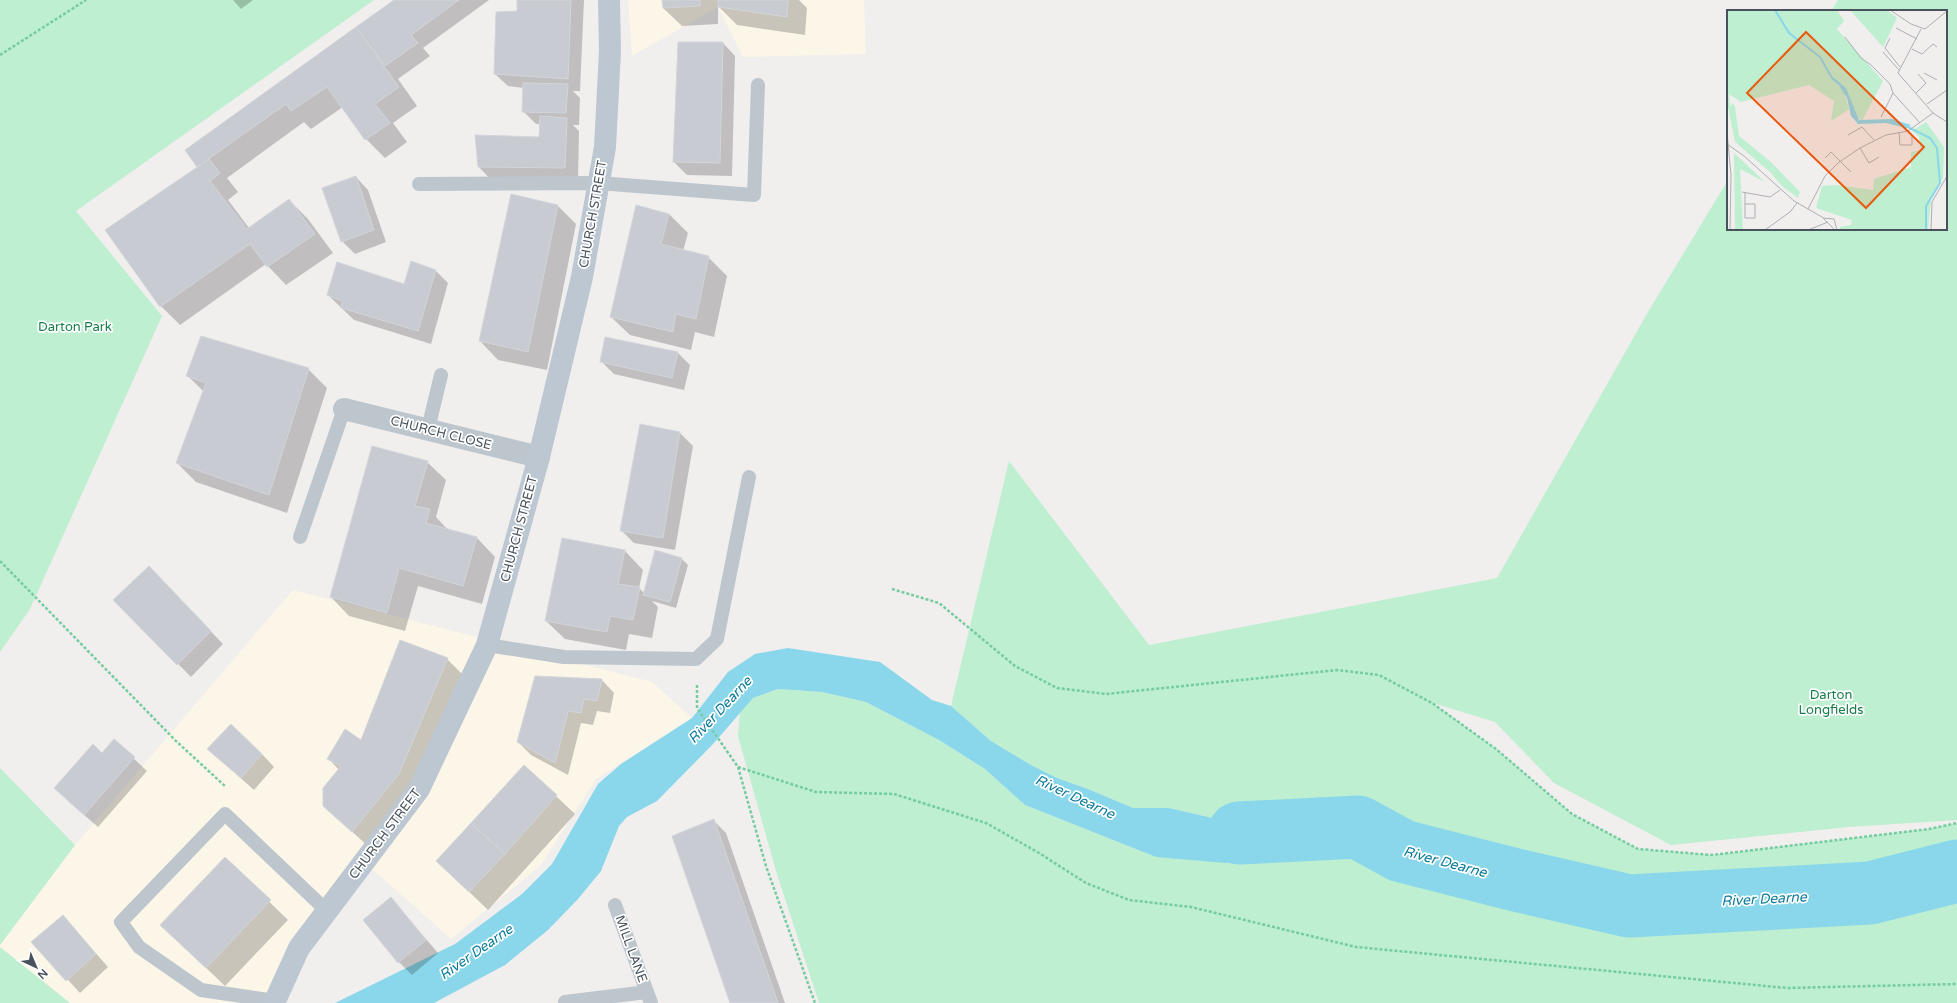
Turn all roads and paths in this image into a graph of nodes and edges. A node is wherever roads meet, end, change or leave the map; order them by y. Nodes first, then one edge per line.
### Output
1 (86, 0) edge
2 (609, 0) edge
3 (0, 55) edge
4 (758, 85) dead end
5 (598, 183) junction
6 (419, 184) dead end
7 (441, 375) dead end
8 (344, 408) joint
9 (428, 430) junction
10 (539, 457) junction
11 (749, 477) dead end
12 (300, 537) dead end
13 (0, 561) edge
14 (892, 589) dead end
15 (487, 645) junction
16 (697, 708) dead end
17 (738, 767) junction
18 (229, 790) dead end
19 (1957, 823) edge
20 (615, 905) dead end
21 (326, 911) junction
22 (1957, 984) edge
23 (649, 998) edge
24 (274, 1002) edge
25 (564, 1002) edge
26 (815, 1003) edge

1 - 3 path
2 - 5 main road, CHURCH STREET
4 - 5 lane
5 - 6 lane
5 - 10 main road, CHURCH STREET
7 - 9 lane
8 - 9 street, CHURCH CLOSE
8 - 12 lane
9 - 10 street, CHURCH CLOSE
10 - 15 main road, CHURCH STREET
11 - 15 lane
13 - 18 path
14 - 19 path
15 - 21 main road, CHURCH STREET
16 - 17 path
17 - 22 path
17 - 26 path
20 - 23 lane, MILL LANE
21 - 24 main road, CHURCH STREET
21 - 24 lane
23 - 25 lane, MILL LANE

